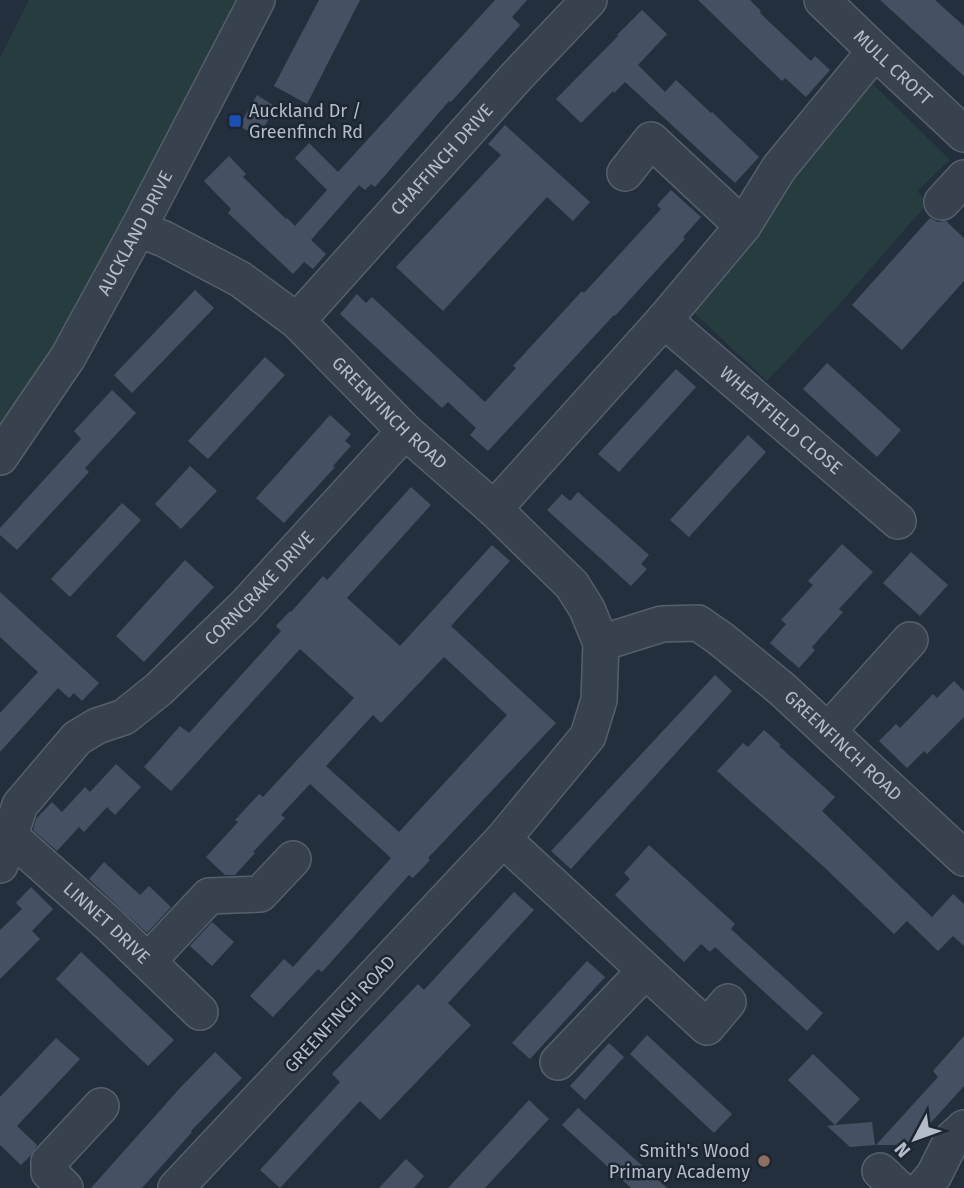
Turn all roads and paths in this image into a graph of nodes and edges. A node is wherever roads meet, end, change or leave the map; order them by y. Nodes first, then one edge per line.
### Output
1 (257, 0) edge
2 (589, 0) edge
3 (822, 0) edge
4 (875, 51) junction
5 (964, 134) edge
6 (625, 173) dead end
7 (743, 226) junction
8 (138, 229) junction
9 (664, 320) junction
10 (297, 321) junction
11 (405, 431) junction
12 (0, 457) edge
13 (494, 509) junction
14 (898, 521) dead end
15 (910, 640) dead end
16 (601, 643) junction
17 (828, 731) junction
18 (503, 839) junction
19 (5, 850) edge
20 (964, 858) edge
21 (293, 859) dead end
22 (148, 961) junction
23 (645, 971) junction
24 (728, 1002) dead end
25 (200, 1012) dead end
26 (558, 1062) dead end
27 (101, 1106) dead end
28 (964, 1128) edge
29 (65, 1188) edge
30 (176, 1188) edge
31 (923, 1188) edge

1 - 8 street, AUCKLAND DRIVE
2 - 10 street, CHAFFINCH DRIVE
3 - 4 street, MULL CROFT
4 - 5 street, MULL CROFT
4 - 7 street
6 - 7 street
7 - 9 street
8 - 10 street, GREENFINCH ROAD
8 - 12 street, AUCKLAND DRIVE
9 - 13 street
9 - 14 street, WHEATFIELD CLOSE
10 - 11 street, GREENFINCH ROAD
11 - 13 street, GREENFINCH ROAD
11 - 19 street, CORNCRAKE DRIVE
13 - 16 street, GREENFINCH ROAD
15 - 17 street
16 - 17 street, GREENFINCH ROAD
16 - 18 street, GREENFINCH ROAD
17 - 20 street, GREENFINCH ROAD
18 - 23 street
18 - 30 street, GREENFINCH ROAD
19 - 22 street, LINNET DRIVE
21 - 22 street
22 - 25 street, LINNET DRIVE
23 - 24 street
23 - 26 street
27 - 29 street
28 - 31 street

